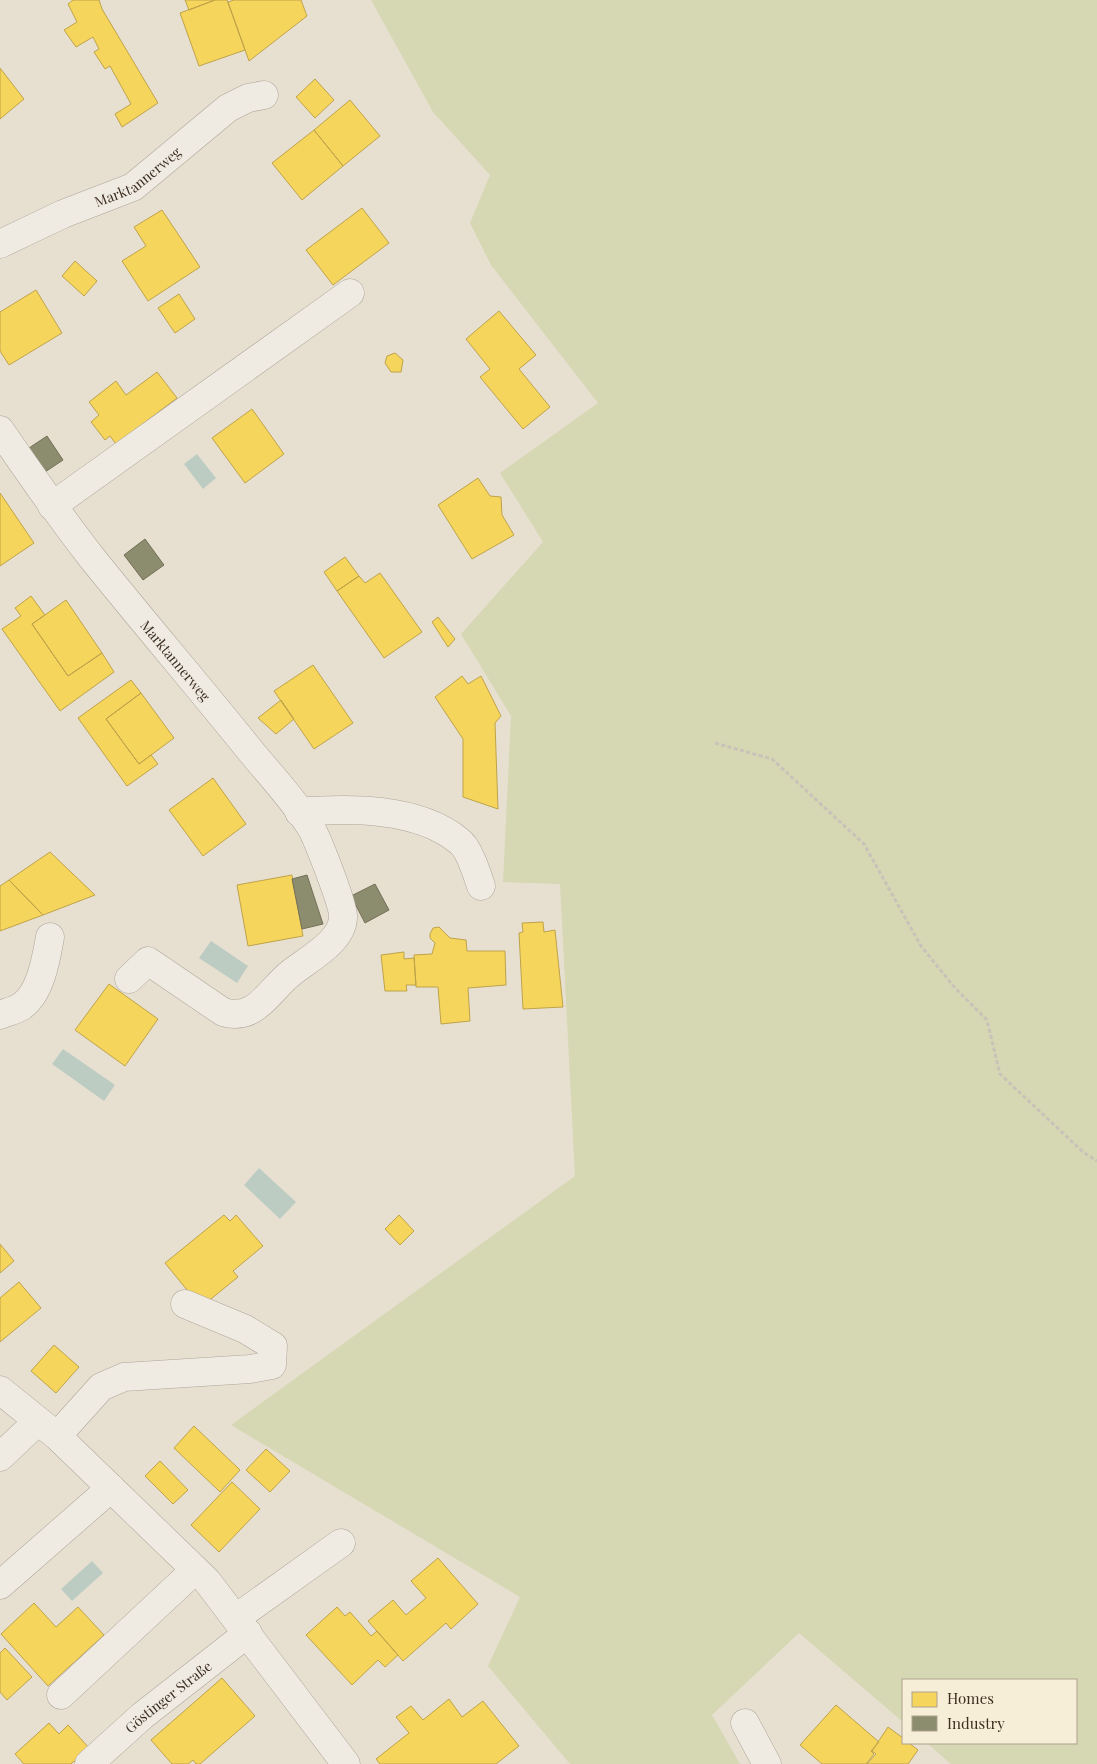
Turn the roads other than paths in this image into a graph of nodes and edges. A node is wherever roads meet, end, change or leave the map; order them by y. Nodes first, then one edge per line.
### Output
1 (264, 96) dead end
2 (0, 244) edge
3 (350, 293) dead end
4 (0, 430) edge
5 (52, 506) junction
6 (300, 812) junction
7 (481, 886) dead end
8 (50, 937) dead end
9 (129, 978) dead end
10 (0, 1014) edge
11 (185, 1304) dead end
12 (0, 1390) edge
13 (47, 1429) junction
14 (0, 1457) edge
15 (111, 1488) junction
16 (341, 1543) dead end
17 (195, 1570) junction
18 (0, 1585) edge
19 (242, 1626) junction
20 (60, 1695) dead end
21 (745, 1723) dead end
22 (89, 1764) edge
23 (346, 1764) edge
24 (767, 1764) edge

1 - 2 street, Marktannerweg
3 - 5 street
4 - 5 street, Marktannerweg
5 - 6 street, Marktannerweg
6 - 7 street
6 - 9 street, Marktannerweg
8 - 10 street
11 - 13 street
12 - 13 street
13 - 14 street
13 - 15 street
15 - 17 street
15 - 18 street
16 - 19 street, Göstinger Straße
17 - 19 street
17 - 20 street
19 - 22 street, Göstinger Straße
19 - 23 street
21 - 24 street

